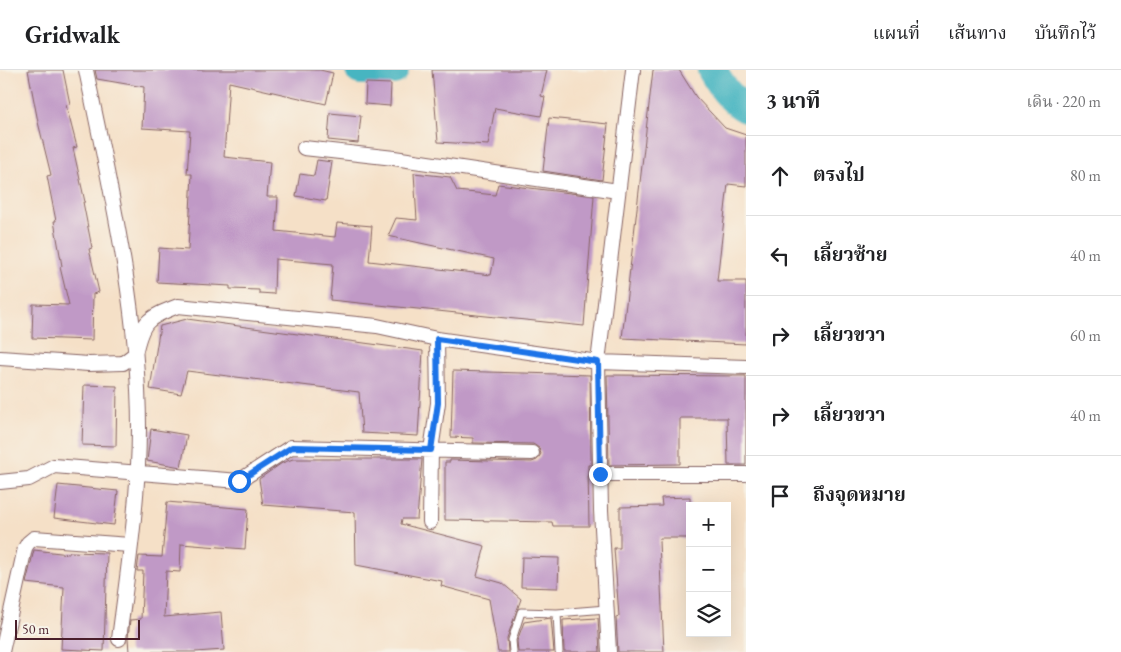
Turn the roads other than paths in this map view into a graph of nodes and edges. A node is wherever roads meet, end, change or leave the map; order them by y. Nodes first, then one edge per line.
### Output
1 (86, 70) edge
2 (633, 70) edge
3 (304, 148) dead end
4 (618, 191) junction
5 (437, 339) junction
6 (135, 354) junction
7 (0, 358) edge
8 (598, 362) junction
9 (746, 367) edge
10 (431, 450) junction
11 (532, 452) dead end
12 (137, 473) junction
13 (600, 474) junction
14 (746, 474) edge
15 (0, 482) edge
16 (430, 522) dead end
17 (130, 545) junction
18 (606, 609) junction
19 (557, 614) junction
20 (119, 639) dead end
21 (2, 652) edge
22 (513, 652) edge
23 (559, 652) edge
24 (610, 652) edge

1 - 6 street
2 - 4 street
3 - 4 street
4 - 8 street
5 - 6 street
5 - 8 street
5 - 10 street
6 - 7 street
6 - 12 street
8 - 9 street
8 - 13 street
10 - 11 street
10 - 12 street
10 - 16 street
12 - 15 street
12 - 17 street
13 - 14 street
13 - 18 street
17 - 20 street
17 - 21 street
18 - 19 lane
18 - 24 street
19 - 22 lane
19 - 23 lane

